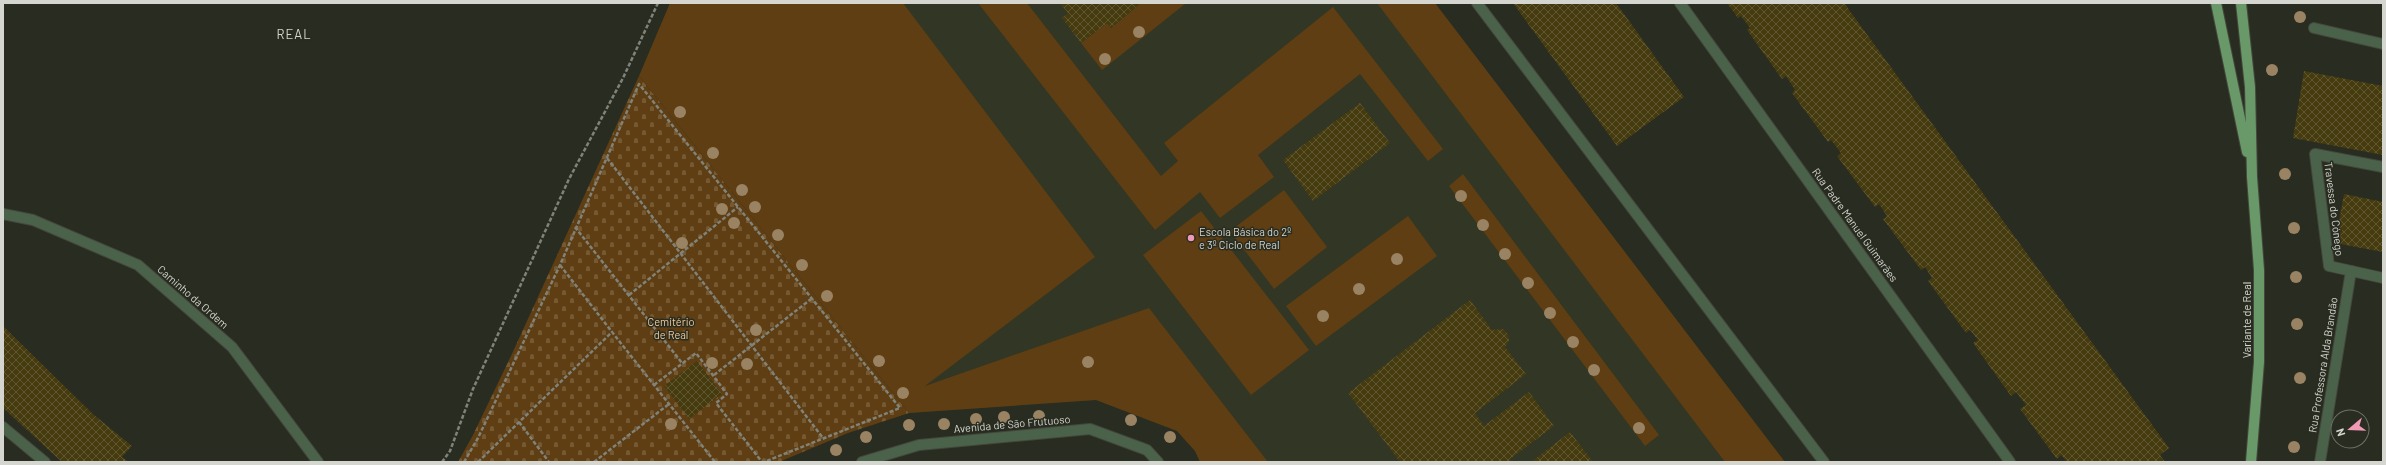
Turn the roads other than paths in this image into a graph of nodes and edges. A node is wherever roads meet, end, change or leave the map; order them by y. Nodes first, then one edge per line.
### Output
1 (1477, 3) edge
2 (1680, 3) edge
3 (2216, 3) edge
4 (2241, 3) edge
5 (2314, 28) dead end
6 (2383, 44) edge
7 (2383, 167) edge
8 (2252, 177) junction
9 (3, 214) edge
10 (2351, 271) junction
11 (2383, 278) edge
12 (3, 427) edge
13 (45, 462) edge
14 (318, 462) edge
15 (862, 462) edge
16 (1158, 462) edge
17 (1824, 462) edge
18 (2010, 462) edge
19 (2251, 462) edge
20 (2320, 462) edge

1 - 17 street
2 - 18 street, Rua Padre Manuel Guimarães
3 - 8 main road, Variante de Real
4 - 8 main road, Variante de Real
5 - 6 street
7 - 10 street, Travessa do Cónego
8 - 19 main road, Variante de Real
9 - 14 street, Caminho da Ordem
10 - 11 street
10 - 20 street, Rua Professora Alda Brandão
12 - 13 street
15 - 16 street, Avenida de São Frutuoso

